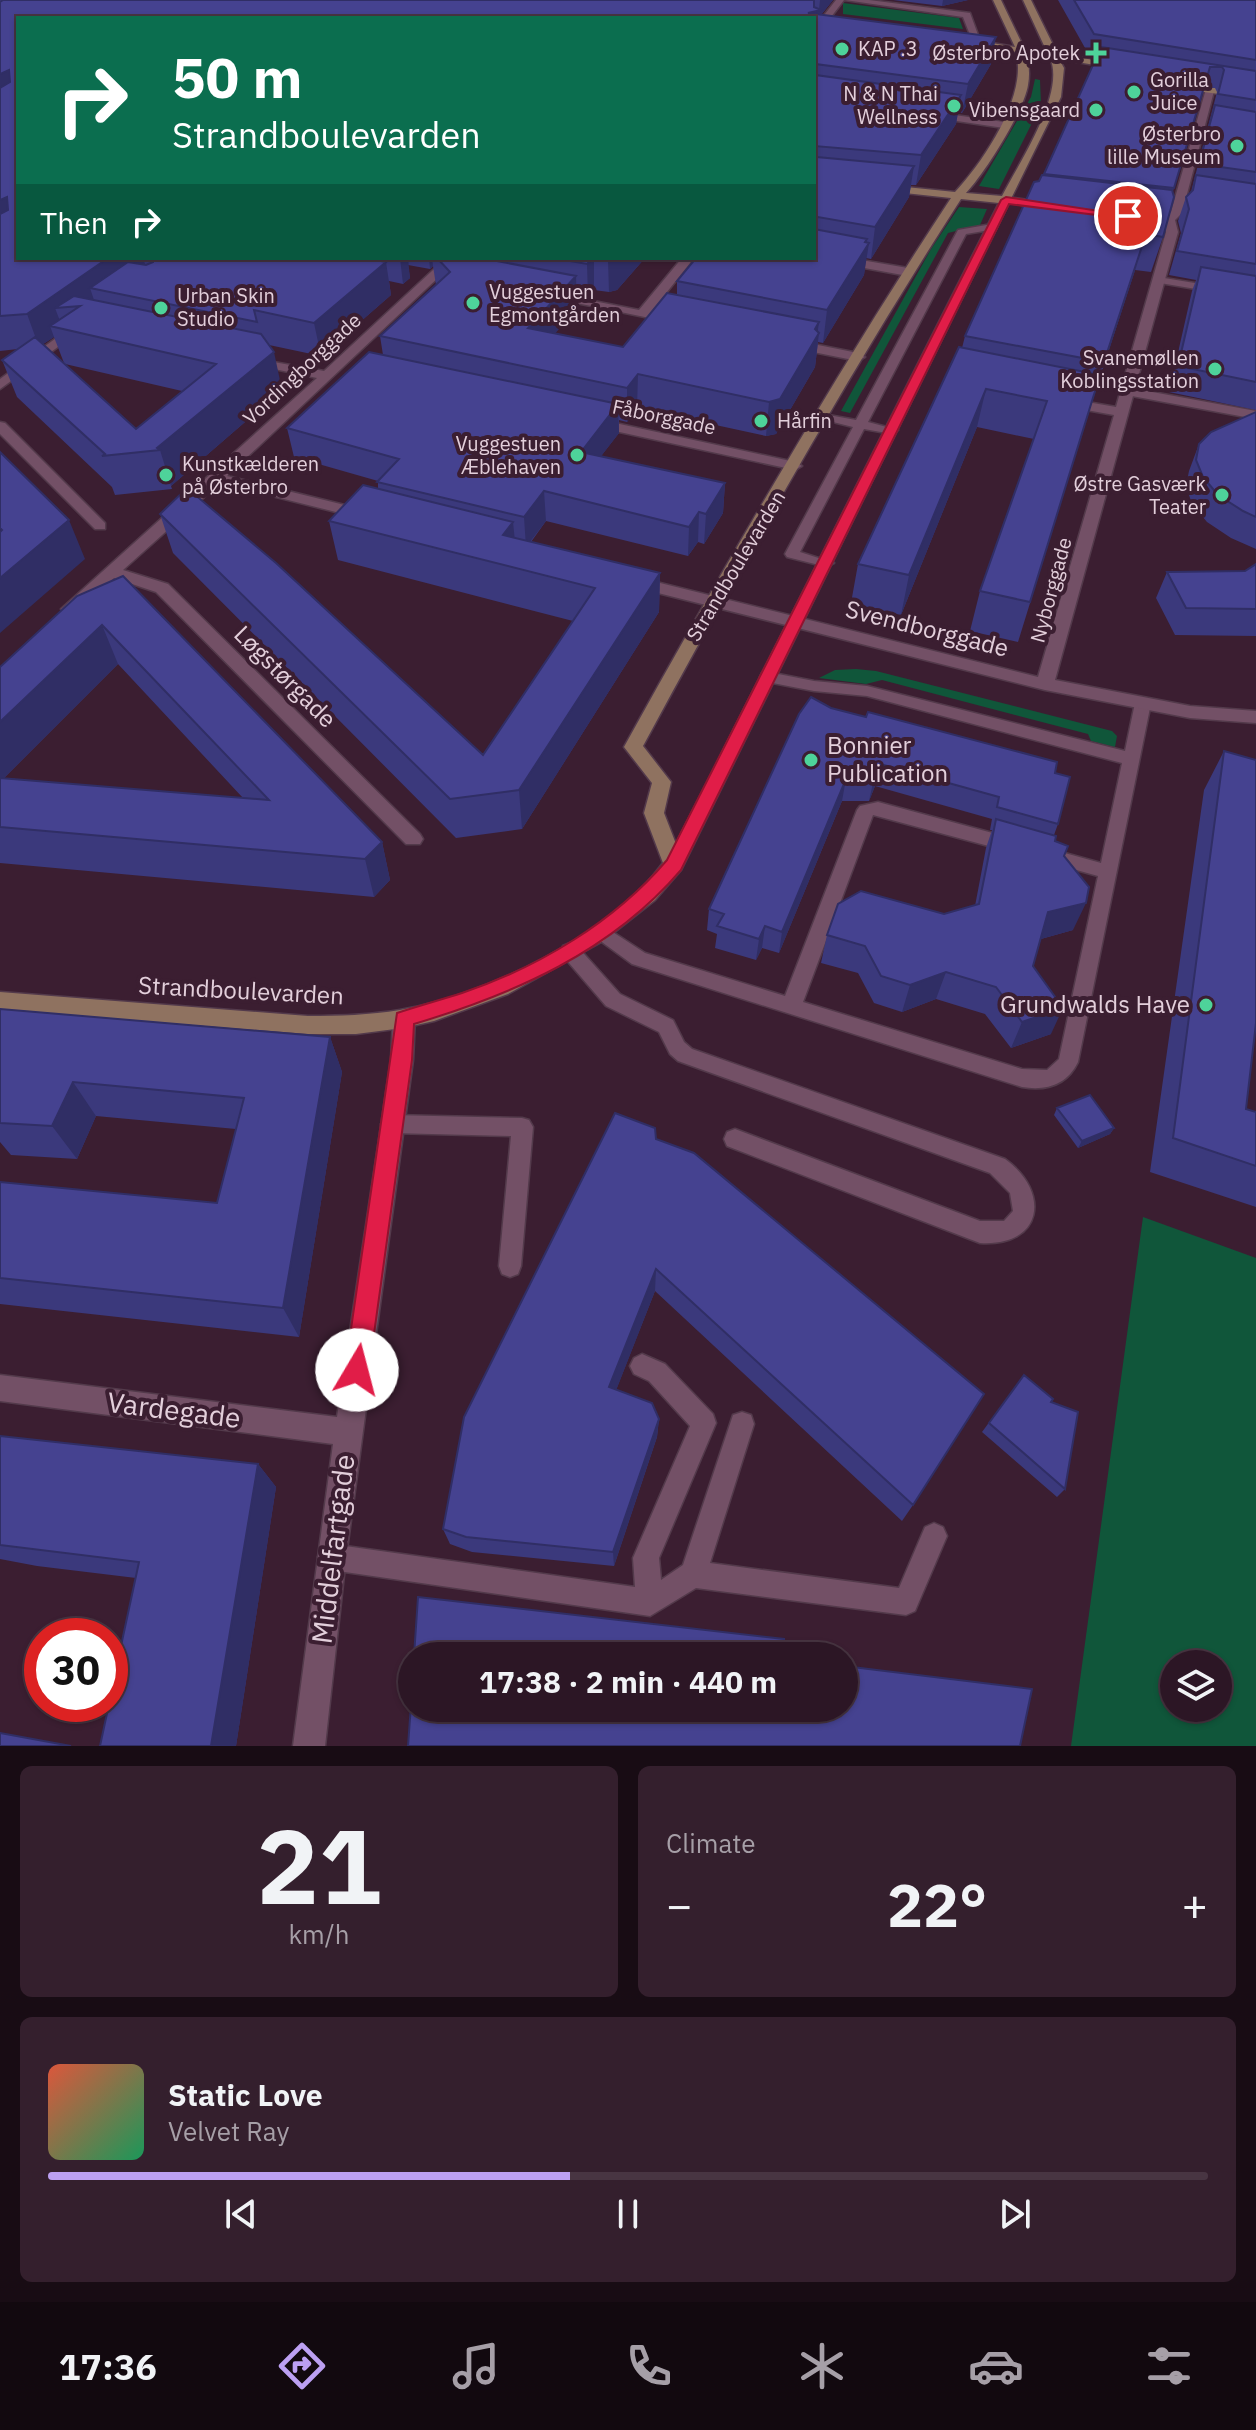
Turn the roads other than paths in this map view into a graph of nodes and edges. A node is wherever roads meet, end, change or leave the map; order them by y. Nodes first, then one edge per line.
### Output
1 (840, 0) edge
2 (849, 0) edge
3 (997, 0) edge
4 (1027, 0) edge
5 (816, 28) edge
6 (833, 30) edge
7 (963, 41) edge
8 (977, 43) junction
9 (1022, 56) junction
10 (1054, 56) junction
11 (1004, 60) dead end
12 (1059, 68) junction
13 (1134, 68) edge
14 (1198, 77) edge
15 (1127, 79) edge
16 (1171, 85) edge
17 (1256, 88) edge
18 (1209, 91) junction
19 (1256, 96) edge
20 (925, 114) edge
21 (1004, 125) junction
22 (872, 187) edge
23 (958, 195) junction
24 (1006, 200) junction
25 (1068, 208) edge
26 (1153, 219) edge
27 (1169, 219) junction
28 (992, 227) junction
29 (816, 256) edge
30 (451, 260) edge
31 (686, 260) edge
32 (908, 272) junction
33 (1158, 280) junction
34 (540, 294) edge
35 (1256, 296) edge
36 (643, 314) junction
37 (687, 323) edge
38 (91, 324) edge
39 (775, 340) edge
40 (236, 357) edge
41 (858, 357) junction
42 (339, 371) junction
43 (0, 385) edge
44 (1125, 391) junction
45 (1055, 400) edge
46 (1119, 412) junction
47 (1256, 415) edge
48 (823, 418) junction
49 (576, 419) edge
50 (860, 425) junction
51 (0, 426) edge
52 (892, 430) junction
53 (795, 466) junction
54 (217, 478) junction
55 (385, 520) edge
56 (100, 526) dead end
57 (827, 563) junction
58 (110, 571) junction
59 (613, 576) edge
60 (715, 601) junction
61 (797, 620) junction
62 (53, 623) edge
63 (768, 677) junction
64 (1045, 684) junction
65 (1143, 703) junction
66 (1256, 717) edge
67 (1131, 759) junction
68 (413, 839) dead end
69 (674, 865) junction
70 (1106, 871) junction
71 (602, 932) junction
72 (570, 951) junction
73 (0, 1001) edge
74 (791, 1007) junction
75 (404, 1019) junction
76 (392, 1124) junction
77 (735, 1139) dead end
78 (510, 1266) dead end
79 (642, 1366) dead end
80 (0, 1388) edge
81 (742, 1424) dead end
82 (349, 1432) junction
83 (934, 1536) dead end
84 (331, 1557) junction
85 (693, 1574) junction
86 (650, 1603) junction
87 (309, 1746) edge

1 - 5 street
2 - 8 street
3 - 9 street
4 - 10 street
5 - 6 street
7 - 8 street
8 - 9 street
9 - 10 street
9 - 11 street
9 - 12 street
9 - 21 street, Strandboulevarden
10 - 12 street
10 - 13 street
12 - 15 street
12 - 24 street, Strandboulevarden
14 - 17 street
16 - 18 street
18 - 19 street
18 - 27 street, Nyborggade
20 - 21 street
21 - 23 street, Strandboulevarden
22 - 23 street
23 - 24 street
23 - 32 street, Strandboulevarden
24 - 25 street
24 - 28 street, Strandboulevarden
26 - 27 street
27 - 33 street, Nyborggade
28 - 50 lane
28 - 52 street, Strandboulevarden
29 - 32 street
30 - 42 street, Vordingborggade
31 - 36 street
32 - 41 street, Strandboulevarden
33 - 35 lane
33 - 44 street, Nyborggade
34 - 36 street
36 - 37 street
38 - 43 street
39 - 41 street
40 - 42 street
41 - 48 street, Strandboulevarden
42 - 54 street, Vordingborggade
44 - 46 street, Nyborggade
44 - 47 lane
45 - 46 street
46 - 64 street, Nyborggade
48 - 50 lane
48 - 53 street, Strandboulevarden
49 - 53 street, Fåborggade
50 - 52 lane
50 - 57 lane
51 - 56 street
52 - 57 street, Strandboulevarden
53 - 60 street, Strandboulevarden
54 - 55 street
54 - 58 street, Vordingborggade
57 - 61 street, Strandboulevarden
58 - 62 street, Vordingborggade
58 - 68 street, Løgstørgade
59 - 60 street, Svendborggade
60 - 61 street, Svendborggade
60 - 69 street, Strandboulevarden
61 - 63 street, Strandboulevarden
61 - 64 street, Svendborggade
63 - 67 lane
63 - 69 street, Strandboulevarden
64 - 65 street, Svendborggade
65 - 66 street, Svendborggade
65 - 67 lane
67 - 70 lane
69 - 71 street, Strandboulevarden
70 - 74 lane
70 - 74 lane
71 - 72 street, Strandboulevarden
71 - 74 lane
72 - 75 street, Strandboulevarden
72 - 77 lane
73 - 75 street, Strandboulevarden
75 - 76 street, Middelfartgade
76 - 78 lane
76 - 82 street, Middelfartgade
79 - 86 lane
80 - 82 street, Vardegade
81 - 85 lane
82 - 84 street, Middelfartgade
83 - 85 lane
84 - 86 lane
84 - 87 street, Middelfartgade
85 - 86 lane

